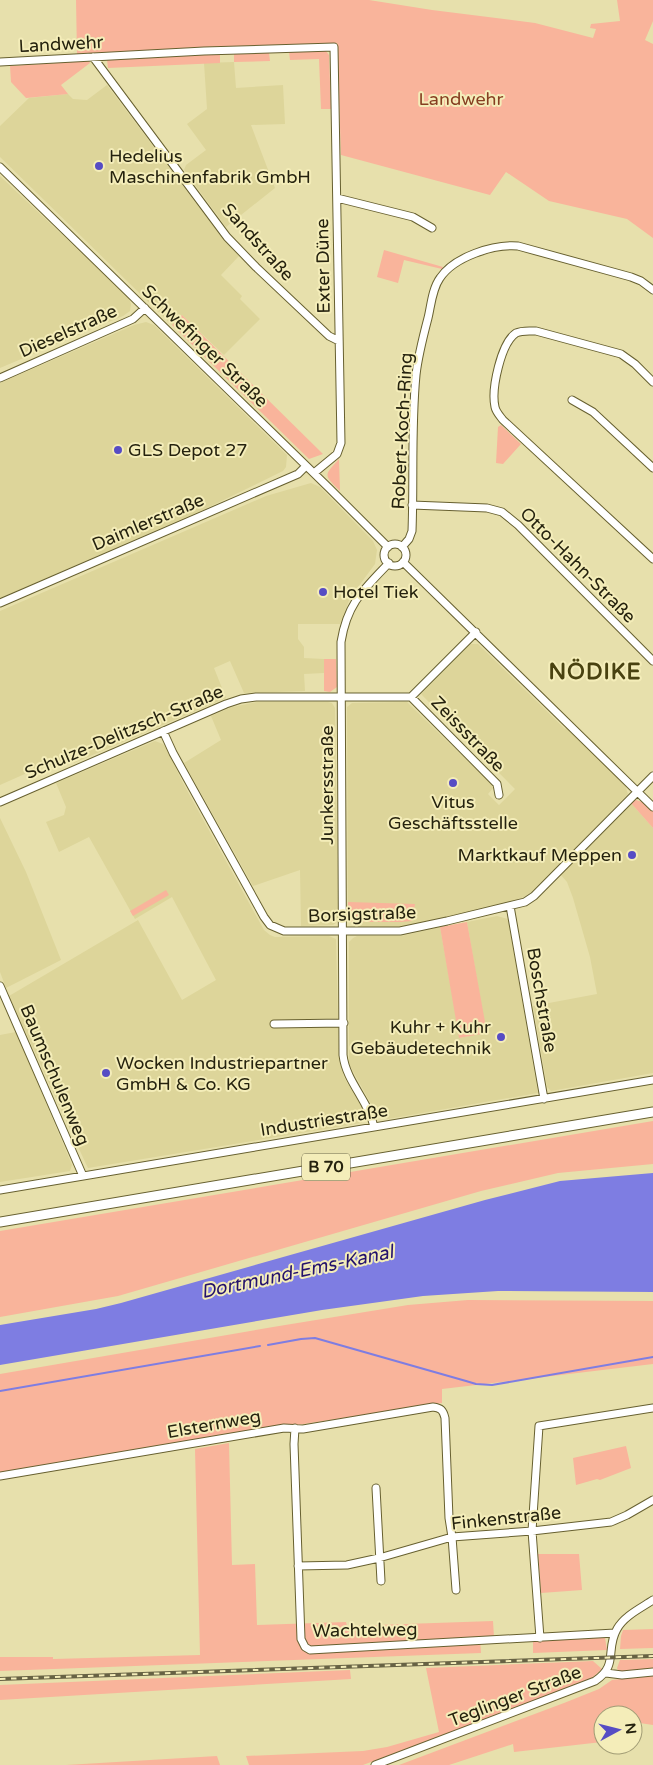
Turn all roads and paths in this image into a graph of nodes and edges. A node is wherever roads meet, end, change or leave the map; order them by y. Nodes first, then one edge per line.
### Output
1 (334, 47) joint
2 (93, 57) junction
3 (0, 62) edge
4 (0, 167) edge
5 (337, 198) junction
6 (432, 228) dead end
7 (653, 290) edge
8 (145, 308) junction
9 (339, 341) junction
10 (0, 378) edge
11 (653, 382) edge
12 (572, 400) dead end
13 (306, 466) junction
14 (653, 468) edge
15 (314, 473) junction
16 (412, 505) junction
17 (388, 547) junction
18 (402, 547) junction
19 (653, 559) edge
20 (403, 562) junction
21 (388, 564) junction
22 (0, 603) edge
23 (476, 632) junction
24 (653, 661) edge
25 (342, 696) junction
26 (411, 697) junction
27 (163, 731) junction
28 (653, 776) edge
29 (637, 792) junction
30 (499, 794) dead end
31 (0, 802) edge
32 (653, 807) edge
33 (510, 906) junction
34 (342, 931) junction
35 (0, 986) edge
36 (344, 1023) junction
37 (274, 1024) dead end
38 (653, 1080) edge
39 (544, 1099) junction
40 (653, 1112) edge
41 (374, 1127) junction
42 (83, 1176) junction
43 (0, 1190) edge
44 (0, 1222) edge
45 (653, 1408) edge
46 (295, 1428) junction
47 (0, 1476) edge
48 (376, 1488) dead end
49 (653, 1500) edge
50 (532, 1531) junction
51 (452, 1537) junction
52 (379, 1558) junction
53 (298, 1566) junction
54 (381, 1581) dead end
55 (456, 1590) dead end
56 (653, 1600) edge
57 (615, 1633) junction
58 (540, 1638) junction
59 (653, 1672) edge
60 (606, 1673) junction
61 (375, 1765) edge

1 - 2 street, Landwehr
1 - 5 street, Exter Düne
2 - 3 street, Landwehr
2 - 9 street, Sandstraße
4 - 8 street, Schwefinger Straße
5 - 6 street
5 - 9 street, Exter Düne
7 - 16 street, Robert-Koch-Ring
8 - 10 street, Dieselstraße
8 - 13 street, Schwefinger Straße
9 - 15 street, Exter Düne
11 - 19 street
12 - 14 street
13 - 15 street, Schwefinger Straße
13 - 22 street, Daimlerstraße
15 - 17 street, Schwefinger Straße
16 - 18 street, Robert-Koch-Ring
16 - 24 street, Otto-Hahn-Straße
17 - 18 street
17 - 21 street
18 - 20 street
20 - 21 street
20 - 23 street
21 - 25 street, Junkersstraße
23 - 26 street
23 - 29 street
25 - 26 street, Schulze-Delitzsch-Straße
25 - 27 street, Schulze-Delitzsch-Straße
25 - 34 street, Junkersstraße
26 - 30 street, Zeissstraße
27 - 31 street, Schulze-Delitzsch-Straße
27 - 34 street, Borsigstraße
28 - 29 street, Borsigstraße
29 - 32 street
29 - 33 street, Borsigstraße
33 - 34 street, Borsigstraße
33 - 39 street, Boschstraße
34 - 36 street, Junkersstraße
35 - 42 street, Baumschulenweg
36 - 37 street
36 - 41 street, Junkersstraße
38 - 39 street, Industriestraße
39 - 41 street, Industriestraße
40 - 44 main road, B 70
41 - 42 street, Industriestraße
42 - 43 street, Industriestraße
45 - 50 street
46 - 47 street, Elsternweg
46 - 51 street, Elsternweg
46 - 53 street, Wachtelweg
48 - 52 street
49 - 50 street, Finkenstraße
50 - 51 street, Finkenstraße
50 - 58 street
51 - 52 street, Finkenstraße
51 - 55 street
52 - 53 street, Finkenstraße
52 - 54 street
53 - 58 street, Wachtelweg
56 - 57 street
57 - 58 street, Wachtelweg
57 - 60 street, Teglinger Straße
59 - 60 street
60 - 61 street, Teglinger Straße

